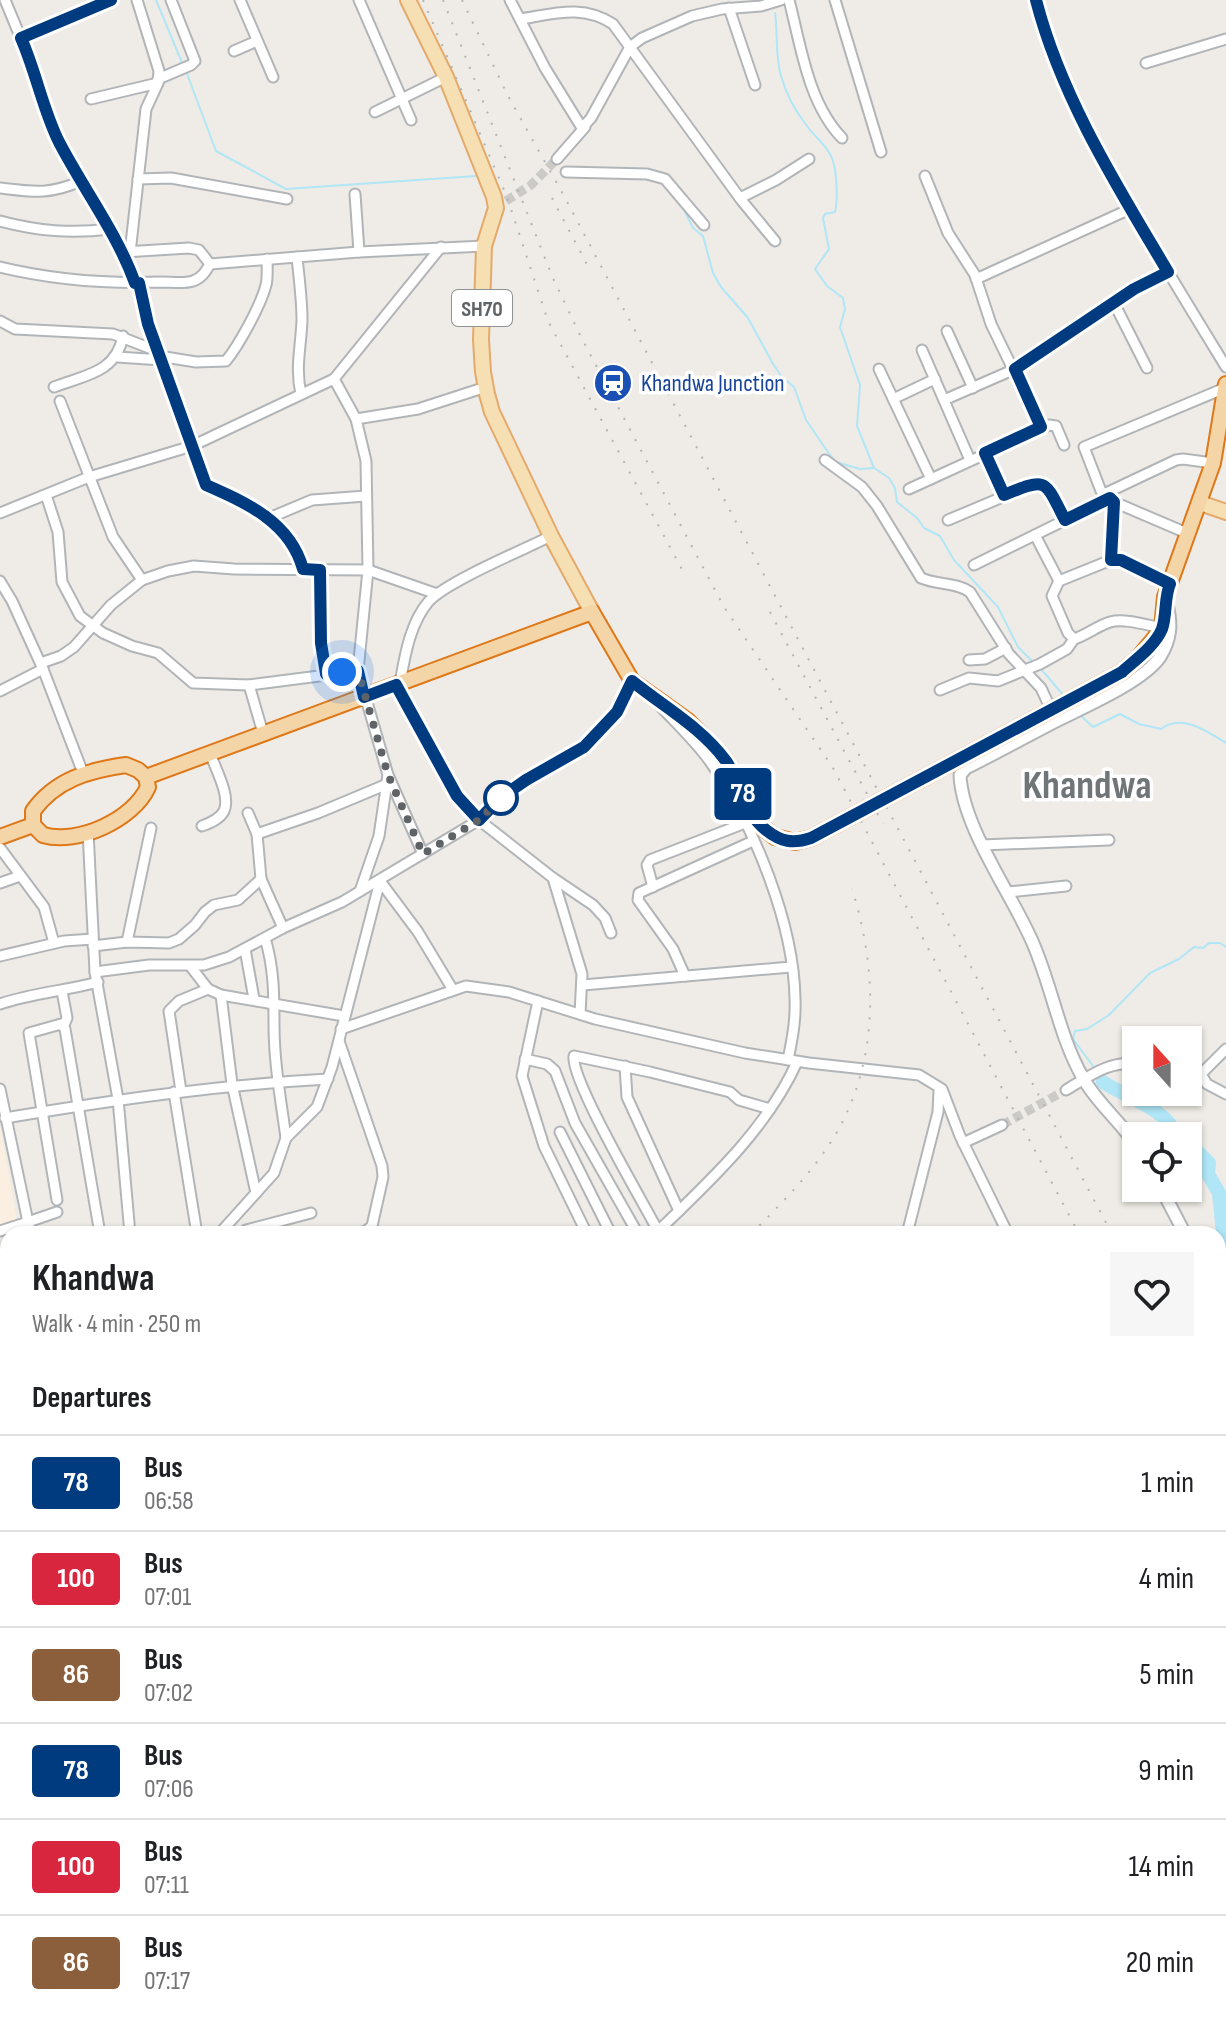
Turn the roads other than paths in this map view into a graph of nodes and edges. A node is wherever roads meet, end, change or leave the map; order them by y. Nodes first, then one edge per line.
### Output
1 (5, 0) edge
2 (111, 0) edge
3 (137, 0) edge
4 (171, 0) edge
5 (240, 0) edge
6 (359, 0) edge
7 (408, 0) edge
8 (510, 0) edge
9 (781, 0) edge
10 (789, 0) edge
11 (835, 0) edge
12 (1036, 0) edge
13 (729, 8) junction
14 (520, 19) junction
15 (21, 38) junction
16 (1226, 39) edge
17 (257, 41) junction
18 (630, 47) junction
19 (234, 51) dead end
20 (1146, 63) dead end
21 (273, 77) dead end
22 (446, 77) junction
23 (158, 81) junction
24 (755, 85) dead end
25 (91, 99) dead end
26 (401, 99) junction
27 (375, 112) dead end
28 (411, 120) dead end
29 (585, 127) junction
30 (842, 138) dead end
31 (881, 152) dead end
32 (557, 159) tunnel mouth
33 (809, 159) dead end
34 (566, 172) dead end
35 (925, 176) dead end
36 (138, 179) junction
37 (81, 181) junction
38 (0, 188) edge
39 (355, 194) dead end
40 (740, 198) junction
41 (287, 199) dead end
42 (1130, 209) junction
43 (0, 221) edge
44 (704, 225) dead end
45 (110, 229) junction
46 (775, 241) dead end
47 (484, 246) junction
48 (441, 247) junction
49 (359, 252) junction
50 (127, 253) junction
51 (297, 257) junction
52 (267, 259) junction
53 (210, 264) junction
54 (0, 267) edge
55 (1168, 272) junction
56 (976, 279) junction
57 (137, 283) junction
58 (1114, 303) junction
59 (0, 321) edge
60 (947, 331) dead end
61 (123, 336) junction
62 (922, 350) dead end
63 (159, 356) junction
64 (117, 357) junction
65 (1226, 367) edge
66 (1147, 368) dead end
67 (879, 369) dead end
68 (1015, 369) junction
69 (334, 379) junction
70 (935, 379) junction
71 (1226, 386) edge
72 (54, 387) dead end
73 (486, 387) junction
74 (973, 388) junction
75 (301, 394) junction
76 (893, 399) junction
77 (944, 400) junction
78 (60, 401) dead end
79 (356, 419) junction
80 (1041, 427) junction
81 (1064, 445) dead end
82 (192, 446) junction
83 (985, 453) junction
84 (825, 460) dead end
85 (970, 460) junction
86 (1213, 463) junction
87 (89, 477) junction
88 (931, 479) junction
89 (909, 489) dead end
90 (46, 495) junction
91 (1004, 495) junction
92 (366, 496) junction
93 (1109, 498) junction
94 (1200, 503) junction
95 (1226, 512) edge
96 (0, 513) edge
97 (269, 518) junction
98 (948, 520) dead end
99 (1065, 520) junction
100 (1189, 534) junction
101 (1035, 535) junction
102 (551, 536) junction
103 (1111, 560) junction
104 (974, 565) dead end
105 (303, 569) junction
106 (320, 570) junction
107 (368, 570) junction
108 (142, 580) junction
109 (0, 581) edge
110 (1059, 581) junction
111 (1167, 590) junction
112 (437, 594) junction
113 (592, 612) junction
114 (91, 625) junction
115 (1158, 634) junction
116 (1074, 639) junction
117 (1006, 648) junction
118 (969, 660) dead end
119 (42, 666) junction
120 (1024, 670) junction
121 (358, 671) junction
122 (326, 674) junction
123 (632, 681) junction
124 (398, 684) junction
125 (249, 685) junction
126 (940, 690) dead end
127 (0, 691) edge
128 (364, 697) junction
129 (654, 699) junction
130 (1056, 721) junction
131 (263, 733) junction
132 (210, 753) junction
133 (83, 773) junction
134 (146, 777) junction
135 (386, 780) junction
136 (248, 813) dead end
137 (479, 820) junction
138 (745, 823) junction
139 (33, 825) junction
140 (202, 826) dead end
141 (151, 828) dead end
142 (88, 831) junction
143 (257, 834) junction
144 (0, 837) edge
145 (1109, 840) dead end
146 (753, 841) junction
147 (982, 845) junction
148 (0, 848) edge
149 (423, 854) junction
150 (20, 876) junction
151 (553, 878) junction
152 (261, 879) junction
153 (380, 881) junction
154 (0, 883) edge
155 (1066, 886) dead end
156 (653, 887) junction
157 (360, 891) junction
158 (1008, 892) junction
159 (283, 928) junction
160 (611, 933) dead end
161 (265, 938) junction
162 (127, 942) junction
163 (54, 943) junction
164 (93, 943) junction
165 (245, 949) junction
166 (0, 956) edge
167 (191, 967) junction
168 (791, 967) junction
169 (685, 976) junction
170 (96, 977) junction
171 (583, 985) junction
172 (208, 989) junction
173 (453, 990) junction
174 (62, 991) junction
175 (221, 995) junction
176 (254, 999) junction
177 (538, 1001) junction
178 (0, 1004) edge
179 (275, 1004) junction
180 (580, 1014) junction
181 (344, 1016) junction
182 (64, 1025) junction
183 (341, 1029) junction
184 (338, 1040) junction
185 (1226, 1049) edge
186 (525, 1059) junction
187 (792, 1061) junction
188 (1122, 1062) edge
189 (625, 1066) junction
190 (1202, 1073) edge
191 (1202, 1076) edge
192 (328, 1079) junction
193 (1084, 1080) junction
194 (278, 1082) junction
195 (232, 1084) junction
196 (939, 1087) junction
197 (0, 1089) edge
198 (1066, 1090) tunnel mouth
199 (178, 1091) junction
200 (1226, 1094) edge
201 (118, 1099) junction
202 (79, 1106) junction
203 (770, 1109) junction
204 (40, 1112) junction
205 (5, 1118) junction
206 (1002, 1125) tunnel mouth
207 (1122, 1128) edge
208 (560, 1132) dead end
209 (286, 1138) junction
210 (963, 1143) junction
211 (256, 1193) junction
212 (57, 1200) dead end
213 (1168, 1202) edge
214 (240, 1211) junction
215 (679, 1211) junction
216 (57, 1212) dead end
217 (311, 1213) dead end
218 (28, 1222) junction
219 (16, 1226) edge
220 (29, 1226) edge
221 (98, 1226) edge
222 (129, 1226) edge
223 (196, 1226) edge
224 (226, 1226) edge
225 (245, 1226) edge
226 (267, 1226) edge
227 (375, 1226) edge
228 (583, 1226) edge
229 (607, 1226) edge
230 (633, 1226) edge
231 (654, 1226) edge
232 (663, 1226) edge
233 (909, 1226) edge
234 (1004, 1226) edge
235 (1181, 1226) edge

1 - 15 street
2 - 15 street
3 - 23 street
4 - 23 street
5 - 17 street
6 - 26 street
7 - 22 main road, SH70
8 - 14 street
9 - 13 street
10 - 30 street
11 - 31 street
12 - 42 street
13 - 18 street
13 - 24 street
14 - 18 street
14 - 29 street
15 - 37 street
16 - 20 street
17 - 19 street
17 - 21 street
18 - 29 street
18 - 40 street
22 - 26 street
22 - 47 main road, SH70
23 - 25 street
23 - 36 street
26 - 27 street
26 - 28 street
29 - 32 street
33 - 40 street
34 - 44 street
35 - 56 street
36 - 41 street
36 - 50 street
37 - 38 street
37 - 45 street
39 - 49 street
40 - 46 street
42 - 55 street
42 - 56 street
43 - 45 street
45 - 50 street
47 - 48 street
47 - 73 main road, SH70
48 - 49 street
48 - 69 street
49 - 51 street
50 - 53 street
50 - 57 street
51 - 52 street
51 - 75 street
52 - 53 street
52 - 63 street
53 - 57 street
54 - 57 street
55 - 58 street
55 - 65 street
56 - 68 street
57 - 63 street
58 - 66 street
58 - 68 street
59 - 61 street
60 - 74 street
61 - 63 street
61 - 64 street
62 - 70 street
63 - 64 street
63 - 82 street
64 - 72 street
67 - 76 street
68 - 74 street
68 - 80 street
69 - 75 street
69 - 79 street
70 - 76 street
70 - 77 street
71 - 86 highway
71 - 93 street
73 - 79 street
73 - 102 main road, SH70
74 - 77 street
75 - 82 street
76 - 88 street
77 - 85 street
78 - 87 street
79 - 92 street
80 - 81 street
80 - 83 street
82 - 87 street
82 - 97 street
83 - 85 street
83 - 91 street
84 - 117 street
85 - 88 street
86 - 93 street
86 - 94 highway
87 - 90 street
87 - 108 street
88 - 89 street
90 - 96 street
90 - 114 street
91 - 98 street
91 - 99 street
92 - 97 street
92 - 107 street
93 - 99 street
93 - 100 street
93 - 103 street
94 - 95 main road
94 - 100 highway
97 - 105 street
99 - 101 street
100 - 111 highway
101 - 104 street
101 - 110 street
102 - 112 street
102 - 113 main road, SH70
103 - 110 street
103 - 111 street
105 - 106 street
105 - 108 street
106 - 107 street
106 - 122 street
107 - 112 street
107 - 121 street
108 - 114 street
109 - 119 street
110 - 116 street
111 - 115 highway
111 - 130 street
112 - 124 street
113 - 123 highway, SH70
113 - 124 highway
114 - 119 street
114 - 125 street
115 - 116 street
115 - 129 highway, SH70, bridge
116 - 120 street
117 - 118 street
117 - 120 street
119 - 127 street
119 - 133 street
120 - 126 street
120 - 130 street
121 - 122 street
121 - 128 street
122 - 125 street
123 - 129 highway, SH70
123 - 137 street
124 - 128 highway
124 - 137 street
125 - 131 street
128 - 131 highway
128 - 135 street
129 - 138 street
130 - 147 street
131 - 132 highway
132 - 134 highway
132 - 140 street
133 - 134 highway
133 - 139 highway
134 - 142 highway
135 - 143 street
135 - 149 street
135 - 157 street
136 - 143 street
137 - 149 street
137 - 151 street
138 - 146 street
138 - 156 street
139 - 142 highway
139 - 144 highway
141 - 162 street
142 - 164 street
143 - 152 street
145 - 147 street
146 - 156 street
146 - 168 street
147 - 158 street
148 - 150 street
149 - 153 street
150 - 154 street
150 - 163 street
151 - 160 street
151 - 171 street
152 - 159 street
152 - 162 street
153 - 157 street
153 - 173 street
153 - 181 street
155 - 158 street
156 - 169 street
157 - 159 street
158 - 193 street
159 - 161 street
161 - 165 street
161 - 179 street
162 - 164 street
163 - 164 street
163 - 166 street
164 - 170 street
165 - 167 street
165 - 176 street
167 - 170 street
167 - 172 street
168 - 169 street
168 - 187 street
169 - 171 street
170 - 174 street
170 - 201 street
171 - 180 street
172 - 175 street
172 - 199 street
173 - 177 street
173 - 183 street
174 - 178 street
174 - 182 street
175 - 176 street
175 - 195 street
176 - 179 street
177 - 180 street
177 - 186 street
179 - 181 street
179 - 194 street
180 - 187 street
181 - 183 street
182 - 202 street
182 - 204 street
183 - 184 street
184 - 192 street
184 - 227 street
185 - 190 street
186 - 228 street
186 - 230 street
187 - 196 street
187 - 203 street
188 - 193 street
189 - 203 street
189 - 215 street
189 - 231 street
191 - 200 street
192 - 194 street
192 - 209 street
193 - 198 street
193 - 207 street
194 - 195 street
194 - 209 street
195 - 199 street
195 - 211 street
196 - 210 street
196 - 233 street
197 - 205 street
199 - 201 street
199 - 223 street
201 - 202 street
201 - 222 street
202 - 204 street
202 - 221 street
203 - 215 street
204 - 205 street
204 - 212 street
205 - 218 street
206 - 210 street
208 - 229 street
209 - 211 street
210 - 234 street
211 - 214 street
213 - 235 street
214 - 224 street
214 - 225 street
215 - 232 street
216 - 218 street
217 - 226 street
218 - 219 street
218 - 220 street

